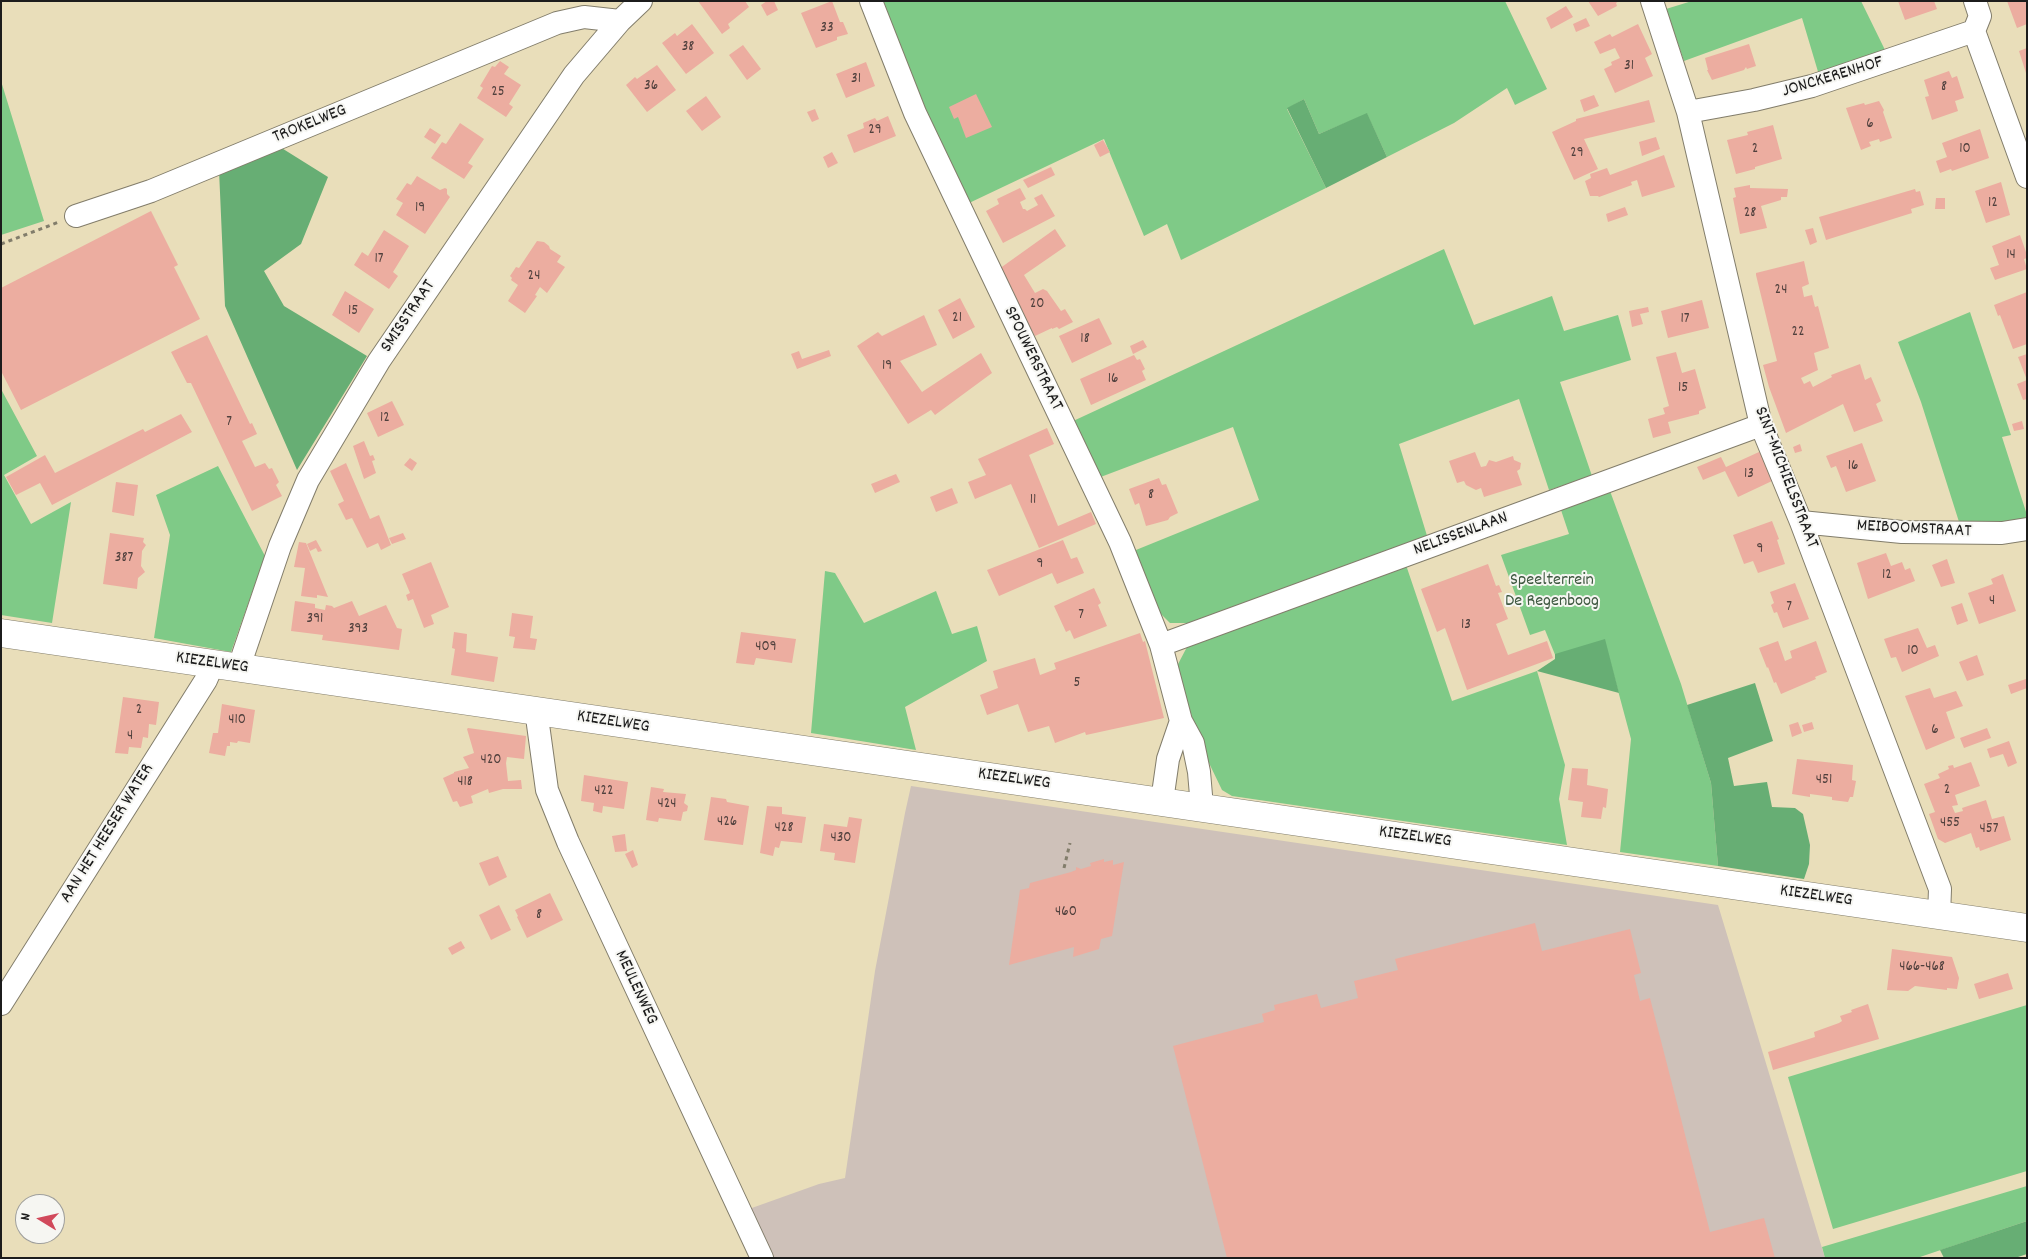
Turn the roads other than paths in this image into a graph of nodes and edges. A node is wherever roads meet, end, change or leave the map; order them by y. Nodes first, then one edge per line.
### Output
1 (641, 1) edge
2 (871, 1) edge
3 (1652, 1) edge
4 (1975, 1) edge
5 (620, 21) junction
6 (1974, 31) junction
7 (1688, 112) junction
8 (2027, 177) edge
9 (76, 216) road end
10 (1761, 425) junction
11 (1801, 522) junction
12 (2027, 529) edge
13 (1, 633) edge
14 (1161, 646) junction
15 (213, 664) junction
16 (241, 668) junction
17 (536, 710) junction
18 (1181, 721) junction
19 (1162, 801) junction
20 (1202, 807) junction
21 (1939, 916) junction
22 (2027, 928) edge
23 (1, 1004) edge
24 (762, 1258) edge

1 - 5 street, SMISSTRAAT
2 - 14 street, SPOUWERSTRAAT
3 - 7 street, SINT-MICHIELSSTRAAT
4 - 6 street
5 - 9 street, TROKELWEG
5 - 16 street, SMISSTRAAT
6 - 7 street, JONCKERENHOF
6 - 8 street
7 - 10 street, SINT-MICHIELSSTRAAT
10 - 11 street, SINT-MICHIELSSTRAAT
10 - 14 street, NELISSENLAAN
11 - 12 street, MEIBOOMSTRAAT
11 - 21 street, SINT-MICHIELSSTRAAT
13 - 15 main road, KIEZELWEG
14 - 18 street, SPOUWERSTRAAT
15 - 16 main road, KIEZELWEG
15 - 23 street, AAN HET HEESER WATER
16 - 17 main road, KIEZELWEG
17 - 19 main road, KIEZELWEG
17 - 24 street, MEULENWEG
18 - 19 street
18 - 20 street, SPOUWERSTRAAT
19 - 20 main road, KIEZELWEG
20 - 21 main road, KIEZELWEG
21 - 22 main road, KIEZELWEG

